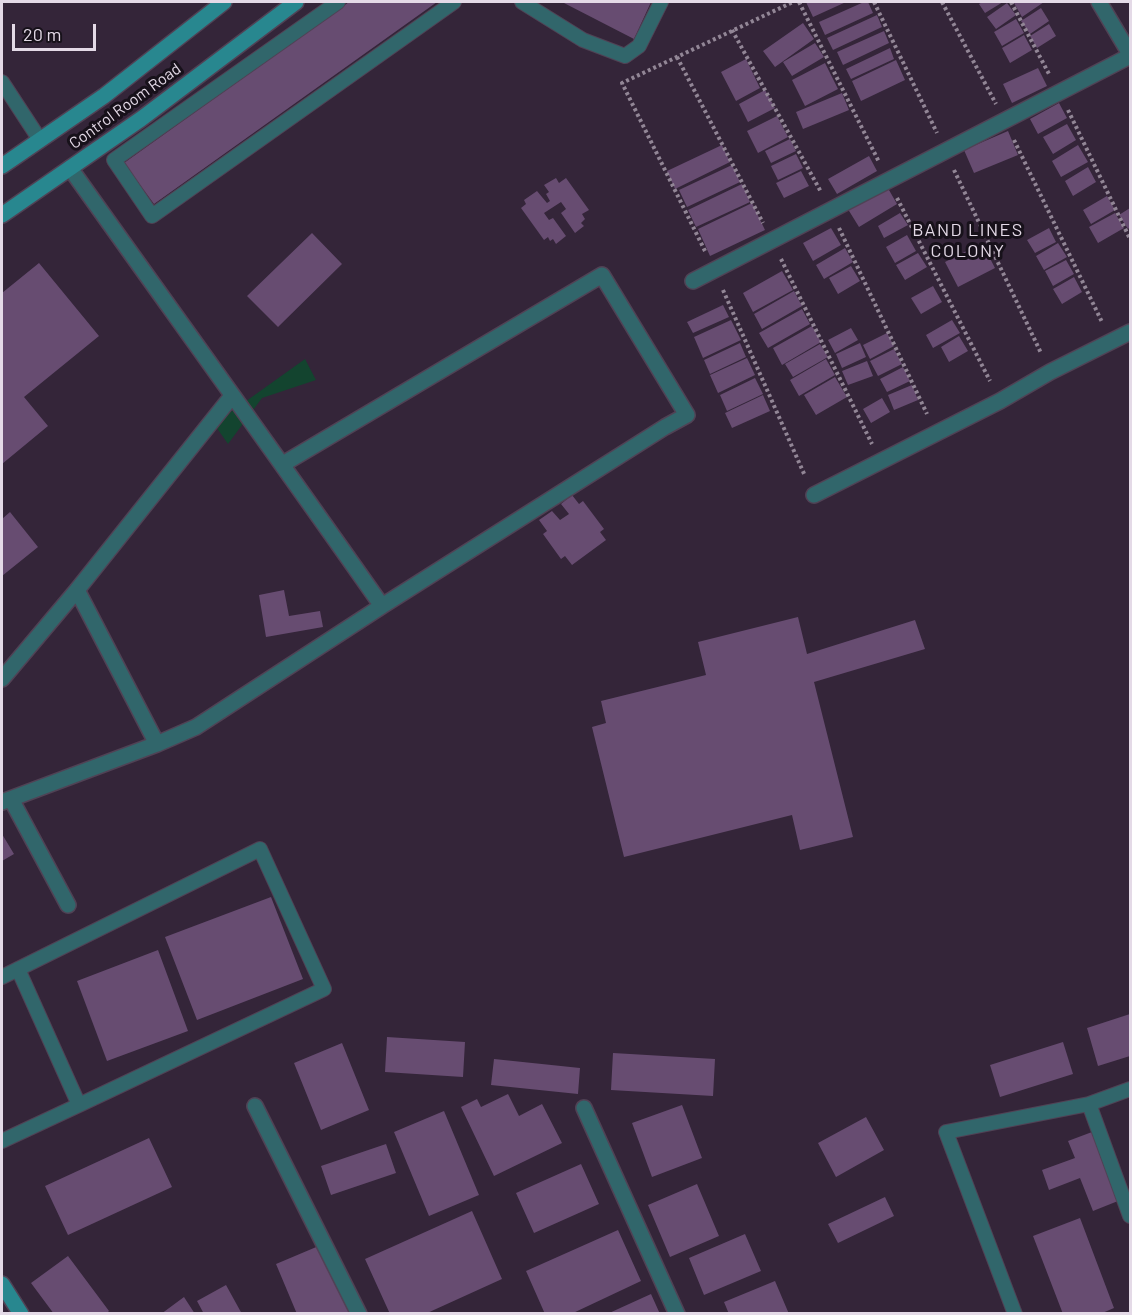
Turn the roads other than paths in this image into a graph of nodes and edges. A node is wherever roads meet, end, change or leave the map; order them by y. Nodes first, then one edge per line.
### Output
1 (224, 2) edge
2 (296, 2) edge
3 (338, 2) edge
4 (454, 2) edge
5 (522, 2) edge
6 (661, 2) edge
7 (1099, 2) edge
8 (1131, 55) edge
9 (2, 82) edge
10 (40, 140) junction
11 (108, 152) junction
12 (2, 166) edge
13 (70, 168) junction
14 (2, 215) edge
15 (693, 280) dead end
16 (1131, 332) edge
17 (232, 396) junction
18 (283, 464) junction
19 (814, 495) road end
20 (77, 590) junction
21 (382, 606) junction
22 (2, 679) edge
23 (157, 744) junction
24 (6, 801) edge
25 (68, 904) dead end
26 (18, 969) junction
27 (2, 977) edge
28 (1131, 1089) edge
29 (1089, 1104) junction
30 (79, 1105) junction
31 (255, 1106) dead end
32 (584, 1108) dead end
33 (2, 1141) edge
34 (1131, 1216) edge
35 (2, 1284) edge
36 (21, 1314) edge
37 (359, 1314) edge
38 (677, 1314) edge
39 (1015, 1314) edge

1 - 10 main road, Control Room Road
2 - 11 main road, Control Room Road
3 - 11 lane
4 - 11 lane
5 - 6 lane
7 - 8 street
8 - 15 street
9 - 10 lane
10 - 12 main road, Control Room Road
11 - 13 main road, Control Room Road
13 - 14 main road, Control Room Road
13 - 17 street
16 - 19 street
17 - 18 street
17 - 20 street
18 - 21 street
18 - 21 street
20 - 22 street
20 - 23 street
21 - 23 street
23 - 24 street
24 - 25 street
26 - 27 lane
26 - 30 lane
26 - 30 lane
28 - 29 lane
29 - 34 lane
29 - 39 lane
30 - 33 lane
31 - 37 street
32 - 38 street
35 - 36 main road

